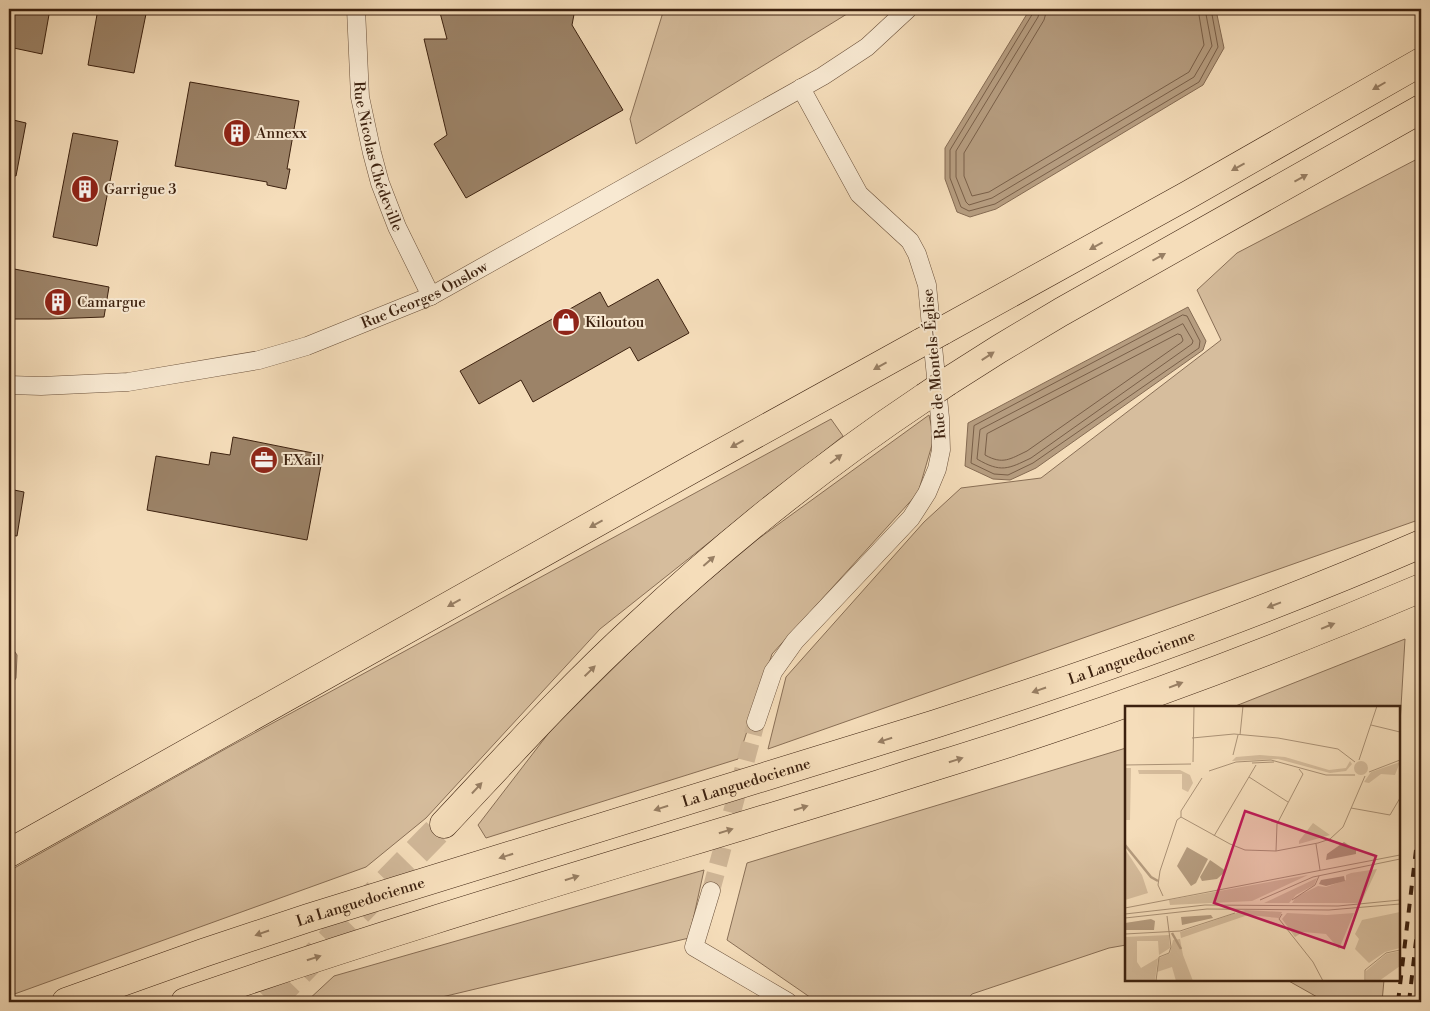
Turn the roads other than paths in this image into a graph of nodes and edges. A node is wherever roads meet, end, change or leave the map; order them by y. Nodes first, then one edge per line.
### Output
1 (356, 9) edge
2 (908, 9) edge
3 (1421, 62) edge
4 (801, 88) junction
5 (1421, 109) edge
6 (431, 296) junction
7 (9, 385) edge
8 (1421, 544) edge
9 (1421, 588) edge
10 (756, 722) tunnel mouth
11 (444, 824) tunnel mouth
12 (9, 853) edge
13 (710, 891) tunnel mouth
14 (66, 1002) edge
15 (185, 1002) edge
16 (788, 1002) edge

1 - 6 street, Rue Nicolas Chédeville
2 - 4 street
3 -> 12 highway
4 - 6 street, Rue Georges Onslow
4 - 10 street, Rue de Montels-Église
11 -> 5 highway
6 - 7 street, Rue Georges Onslow
8 -> 14 highway, La Languedocienne
15 -> 9 highway
13 - 16 street

